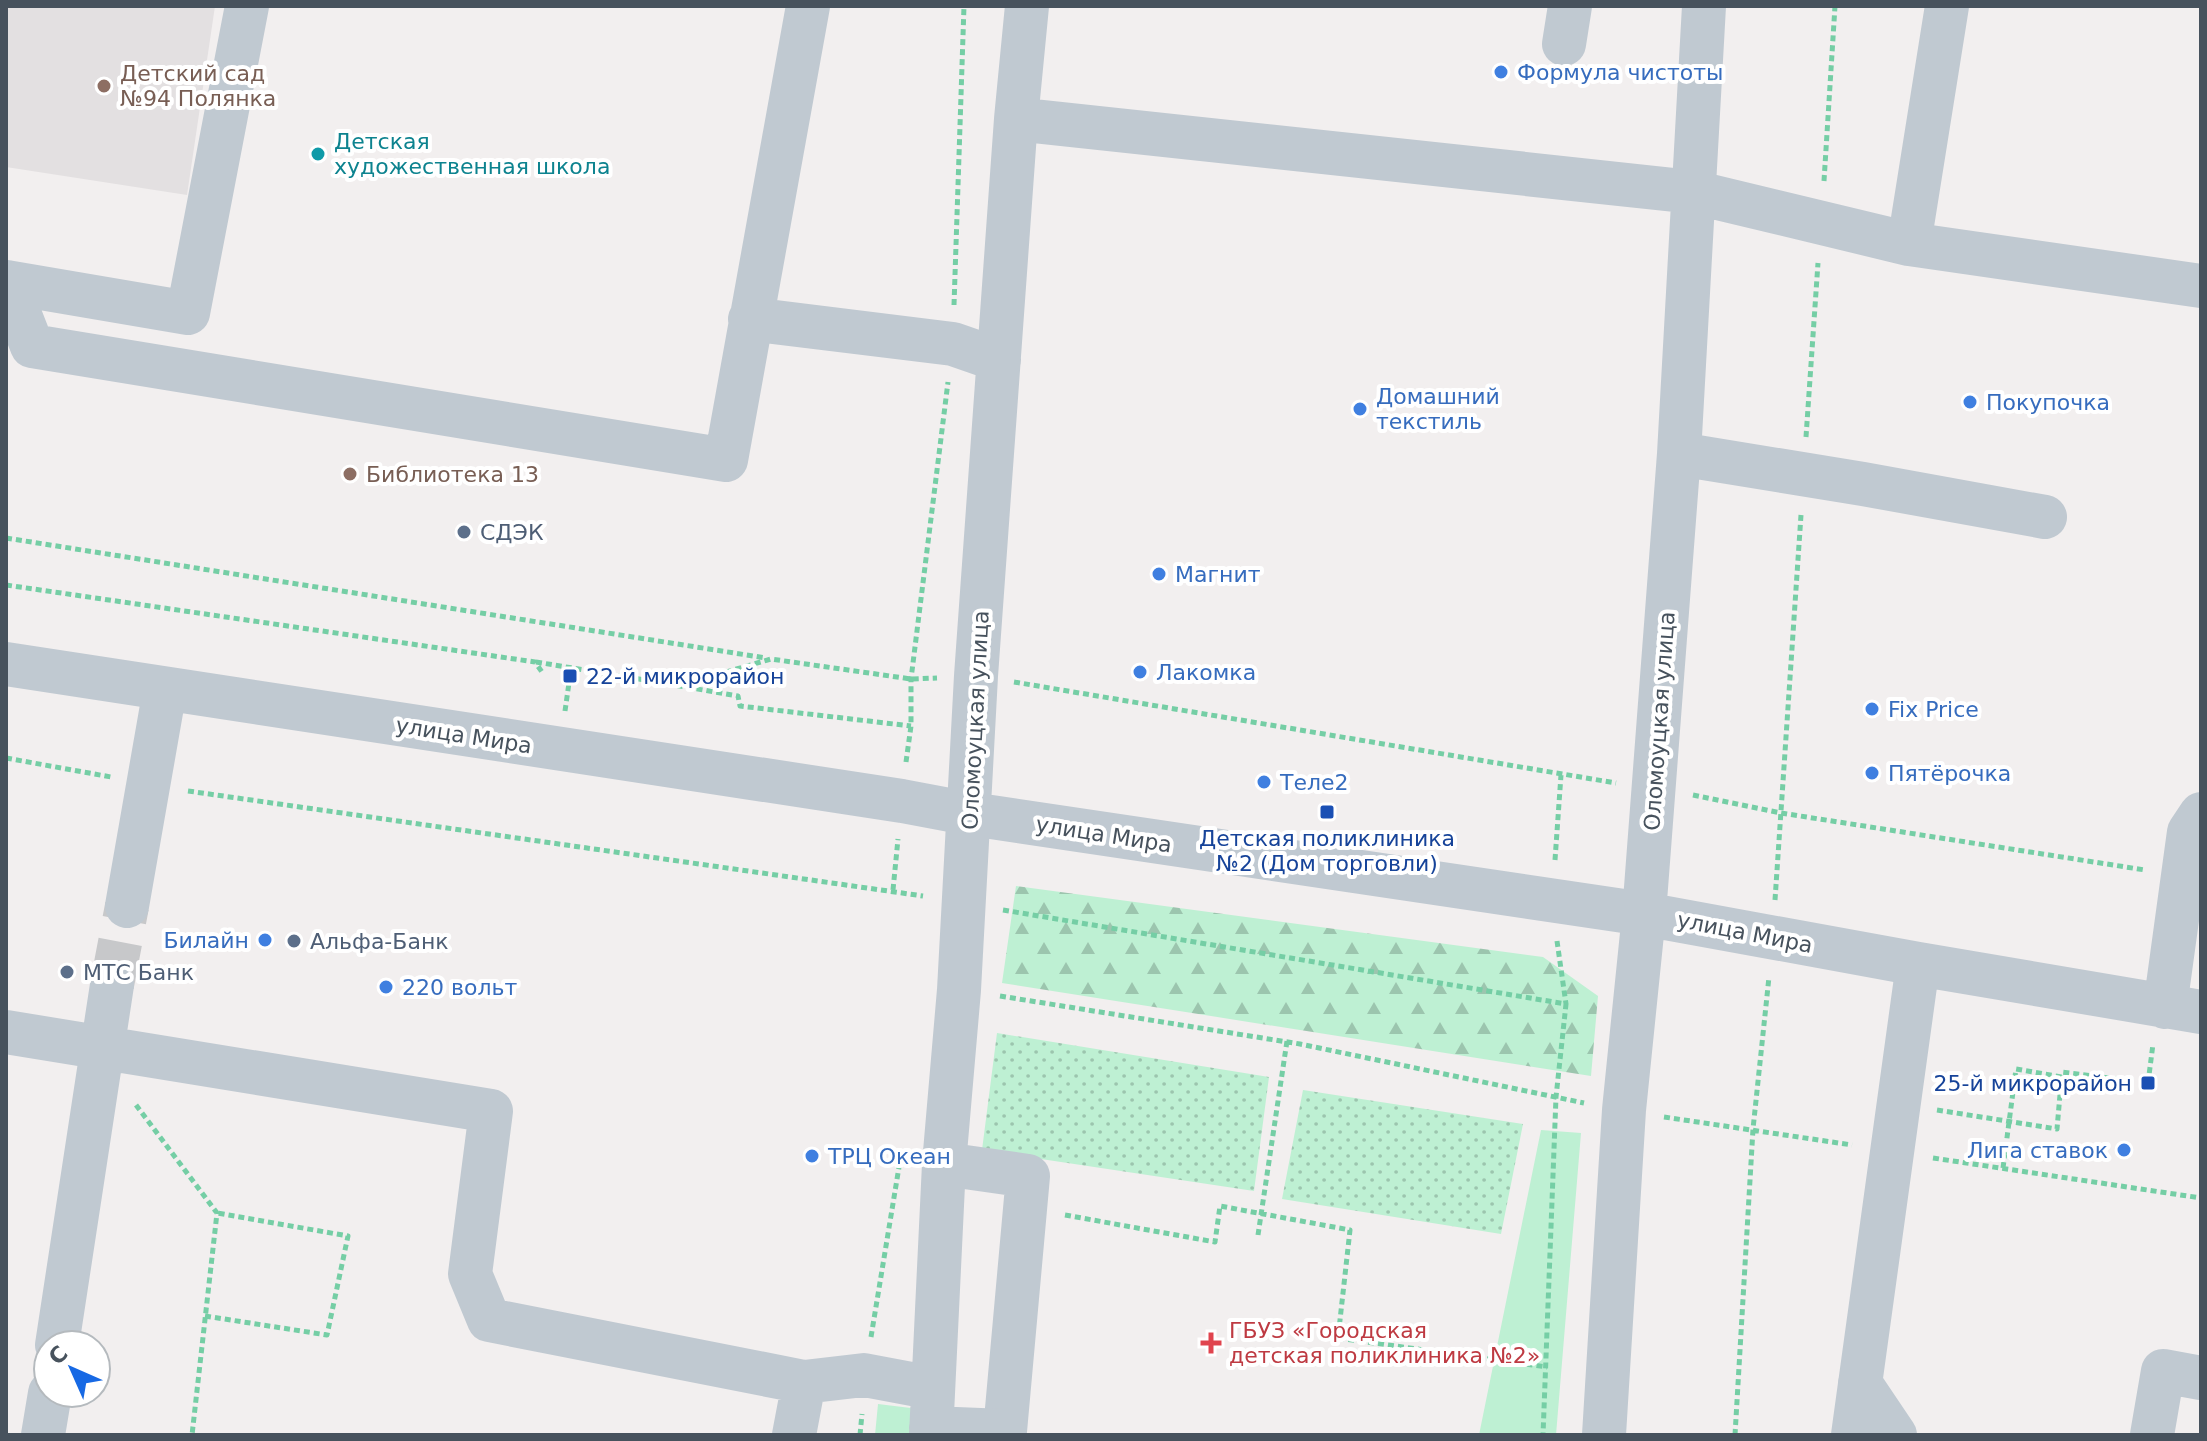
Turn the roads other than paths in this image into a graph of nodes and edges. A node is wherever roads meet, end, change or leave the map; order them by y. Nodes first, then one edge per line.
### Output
1 (247, 6) edge
2 (808, 6) edge
3 (1027, 6) edge
4 (1704, 6) edge
5 (1947, 6) edge
6 (1016, 119) junction
7 (1693, 192) junction
8 (1909, 244) junction
9 (6, 282) edge
10 (2201, 286) edge
11 (188, 313) junction
12 (750, 319) junction
13 (999, 360) junction
14 (200, 374) junction
15 (1679, 454) junction
16 (2045, 517) dead end
17 (6, 664) edge
18 (165, 689) junction
19 (971, 814) junction
20 (2201, 814) edge
21 (127, 906) tunnel mouth
22 (1644, 914) junction
23 (1918, 964) junction
24 (112, 985) tunnel mouth
25 (2183, 1009) edge
26 (6, 1032) edge
27 (103, 1047) junction
28 (944, 1164) junction
29 (59, 1329) edge
30 (2201, 1378) edge
31 (804, 1382) junction
32 (1860, 1383) junction
33 (47, 1409) edge
34 (932, 1417) edge
35 (43, 1435) edge
36 (794, 1435) edge
37 (1604, 1435) edge
38 (1853, 1435) edge
39 (1895, 1435) edge
40 (2152, 1435) edge

1 - 11 street
2 - 12 street
3 - 6 street, Оломоуцкая улица
4 - 7 street, Оломоуцкая улица
5 - 8 street
6 - 7 street
6 - 13 street, Оломоуцкая улица
7 - 8 street
7 - 15 street, Оломоуцкая улица
8 - 10 street
9 - 11 street
9 - 14 street
11 - 14 street
12 - 13 street
12 - 14 street
13 - 19 street, Оломоуцкая улица
15 - 16 street
15 - 22 street, Оломоуцкая улица
17 - 18 street, улица Мира
18 - 19 street, улица Мира
18 - 21 street
19 - 22 street, улица Мира
19 - 28 street, Оломоуцкая улица
20 - 25 street
22 - 23 street, улица Мира
22 - 37 street, Оломоуцкая улица
23 - 25 street, улица Мира
23 - 32 street
24 - 27 street
26 - 27 street
27 - 29 street
27 - 31 street
28 - 34 street, Оломоуцкая улица
28 - 34 street
30 - 40 street
31 - 34 street
31 - 36 street
32 - 38 street
32 - 39 street
33 - 35 street

